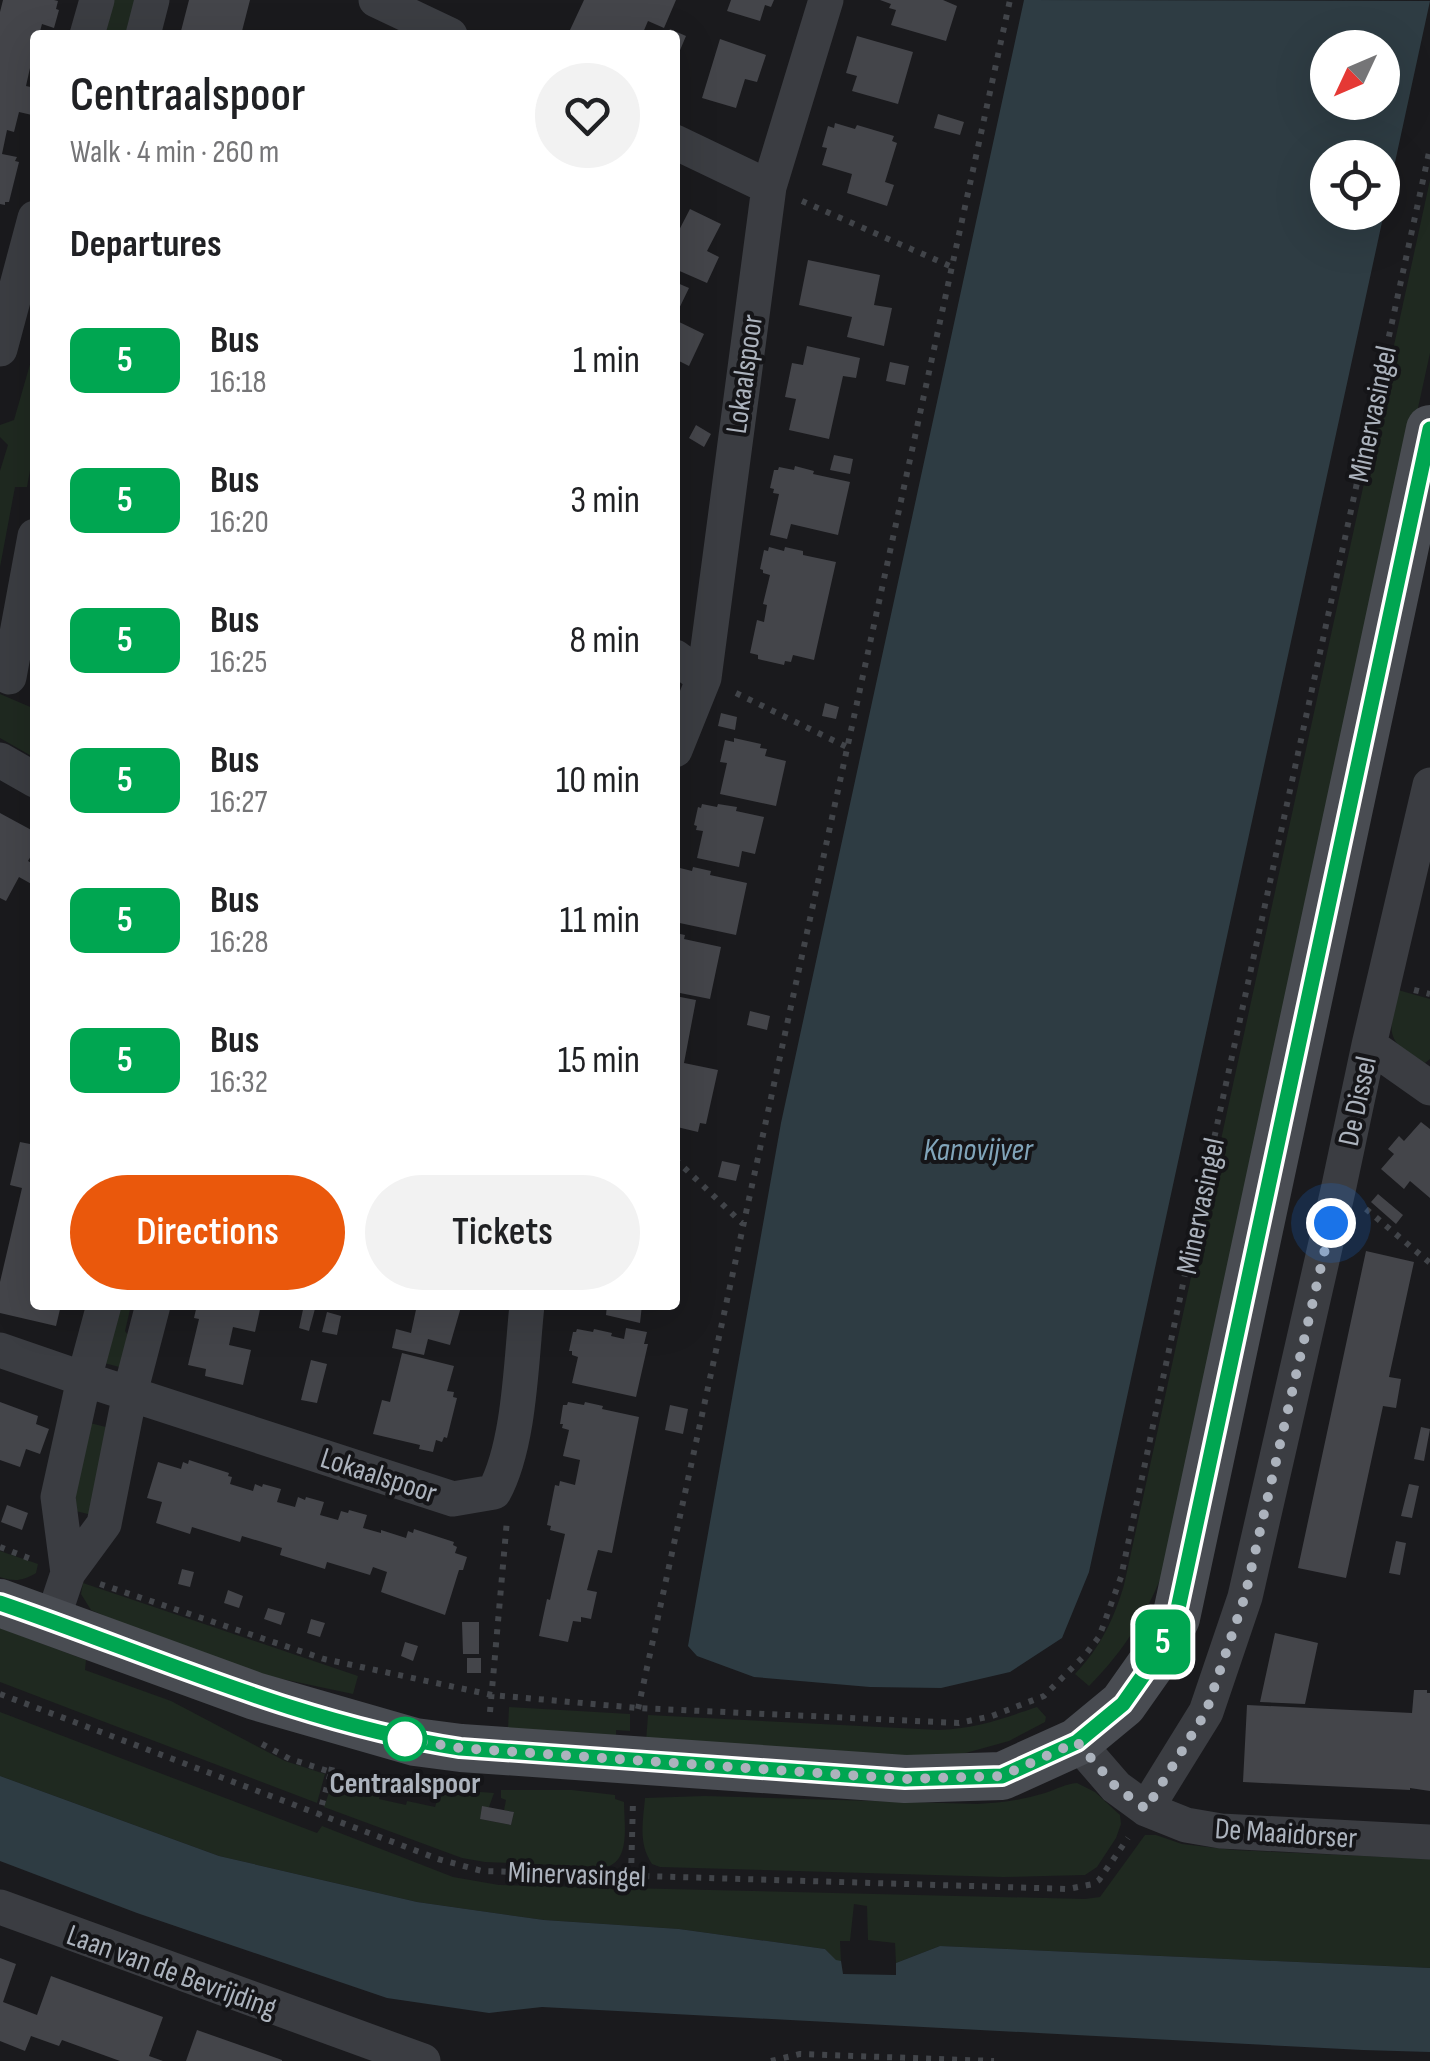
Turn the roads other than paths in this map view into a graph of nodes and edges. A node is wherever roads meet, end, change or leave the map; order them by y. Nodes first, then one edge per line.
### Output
1 (97, 0) edge
2 (152, 0) edge
3 (376, 0) edge
4 (826, 0) edge
5 (88, 30) edge
6 (144, 30) edge
7 (439, 30) edge
8 (680, 144) edge
9 (769, 187) junction
10 (30, 232) edge
11 (19, 263) edge
12 (0, 349) edge
13 (1430, 429) edge
14 (30, 573) edge
15 (680, 661) edge
16 (704, 678) junction
17 (15, 683) edge
18 (680, 738) edge
19 (0, 760) edge
20 (30, 777) edge
21 (1430, 785) edge
22 (1369, 1045) junction
23 (1430, 1088) edge
24 (103, 1310) edge
25 (152, 1310) edge
26 (526, 1310) edge
27 (0, 1350) edge
28 (84, 1380) junction
29 (130, 1393) junction
30 (68, 1573) junction
31 (0, 1603) edge
32 (52, 1621) junction
33 (1077, 1742) junction
34 (1146, 1809) junction
35 (1430, 1842) edge
36 (0, 1908) edge
37 (339, 2048) edge
38 (423, 2061) edge

1 - 5 street
2 - 6 street
3 - 7 street
4 - 9 street, Lokaalspoor
8 - 9 street
9 - 16 street, Lokaalspoor
10 - 11 street
11 - 12 street
13 - 33 street, Minervasingel
14 - 17 street
15 - 16 street
16 - 18 street, Lokaalspoor
19 - 20 street
21 - 22 street, De Dissel
22 - 23 street
22 - 34 street, De Dissel
24 - 28 street
25 - 29 street
26 - 29 street, Lokaalspoor
27 - 28 street, Lokaalspoor
28 - 29 street, Lokaalspoor
28 - 30 street
29 - 30 street
30 - 32 street
31 - 32 street, Minervasingel
32 - 33 street, Minervasingel
33 - 34 street, De Maaidorser
34 - 35 street, De Maaidorser
36 - 37 street, Laan van de Bevrijding
37 - 38 street, Laan van de Bevrijding

